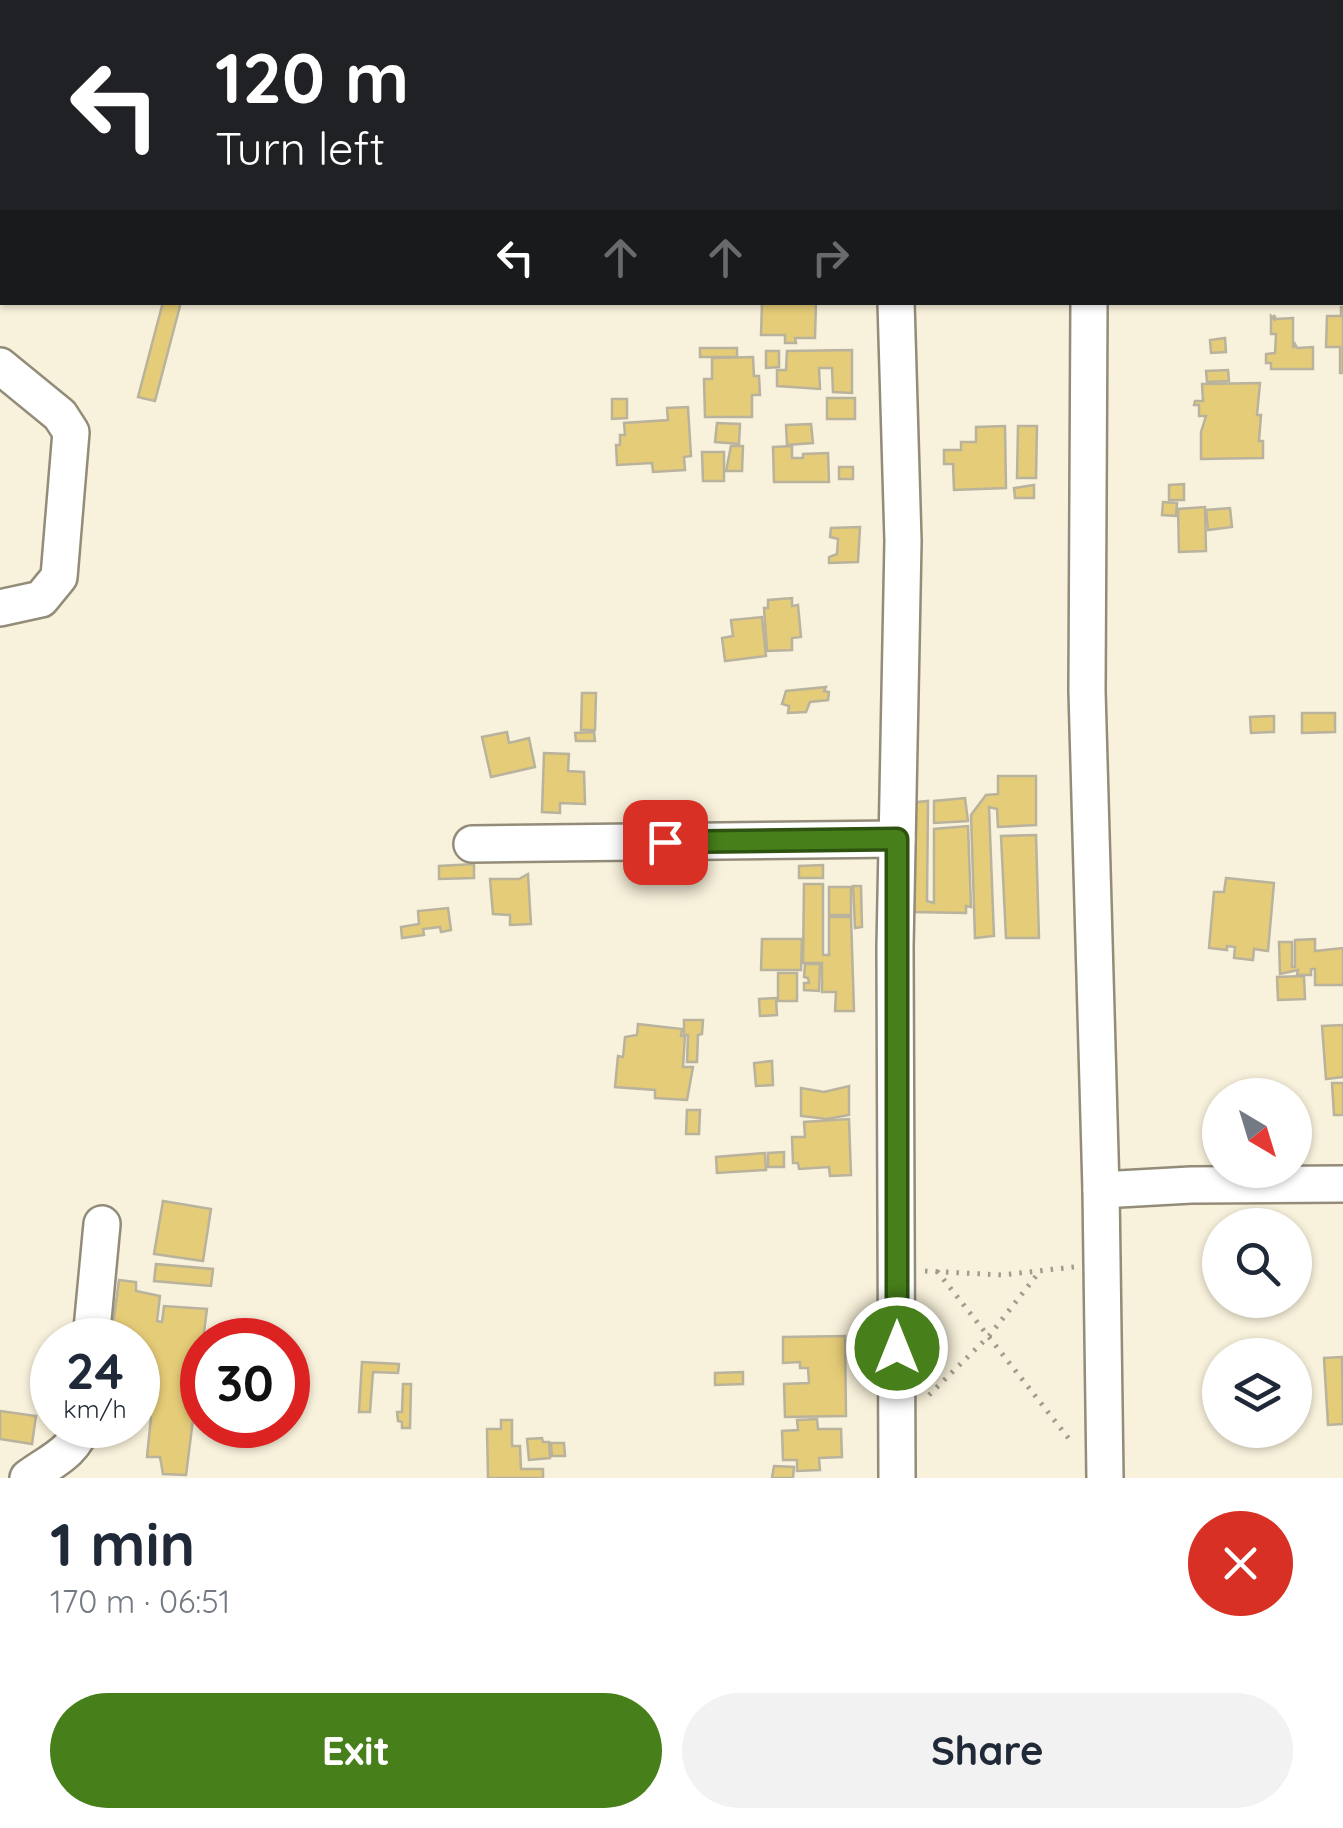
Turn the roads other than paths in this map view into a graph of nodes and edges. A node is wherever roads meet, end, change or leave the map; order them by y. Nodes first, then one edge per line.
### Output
1 (896, 305) edge
2 (1089, 305) edge
3 (0, 366) edge
4 (0, 608) edge
5 (897, 839) junction
6 (472, 844) dead end
7 (1343, 1184) edge
8 (1101, 1190) junction
9 (102, 1224) dead end
10 (93, 1318) edge
11 (71, 1448) edge
12 (28, 1478) edge
13 (897, 1478) edge
14 (1104, 1478) edge

1 - 5 street
2 - 8 street
3 - 4 street
5 - 6 street
5 - 13 street
7 - 8 street
8 - 14 street
9 - 10 street
11 - 12 street

